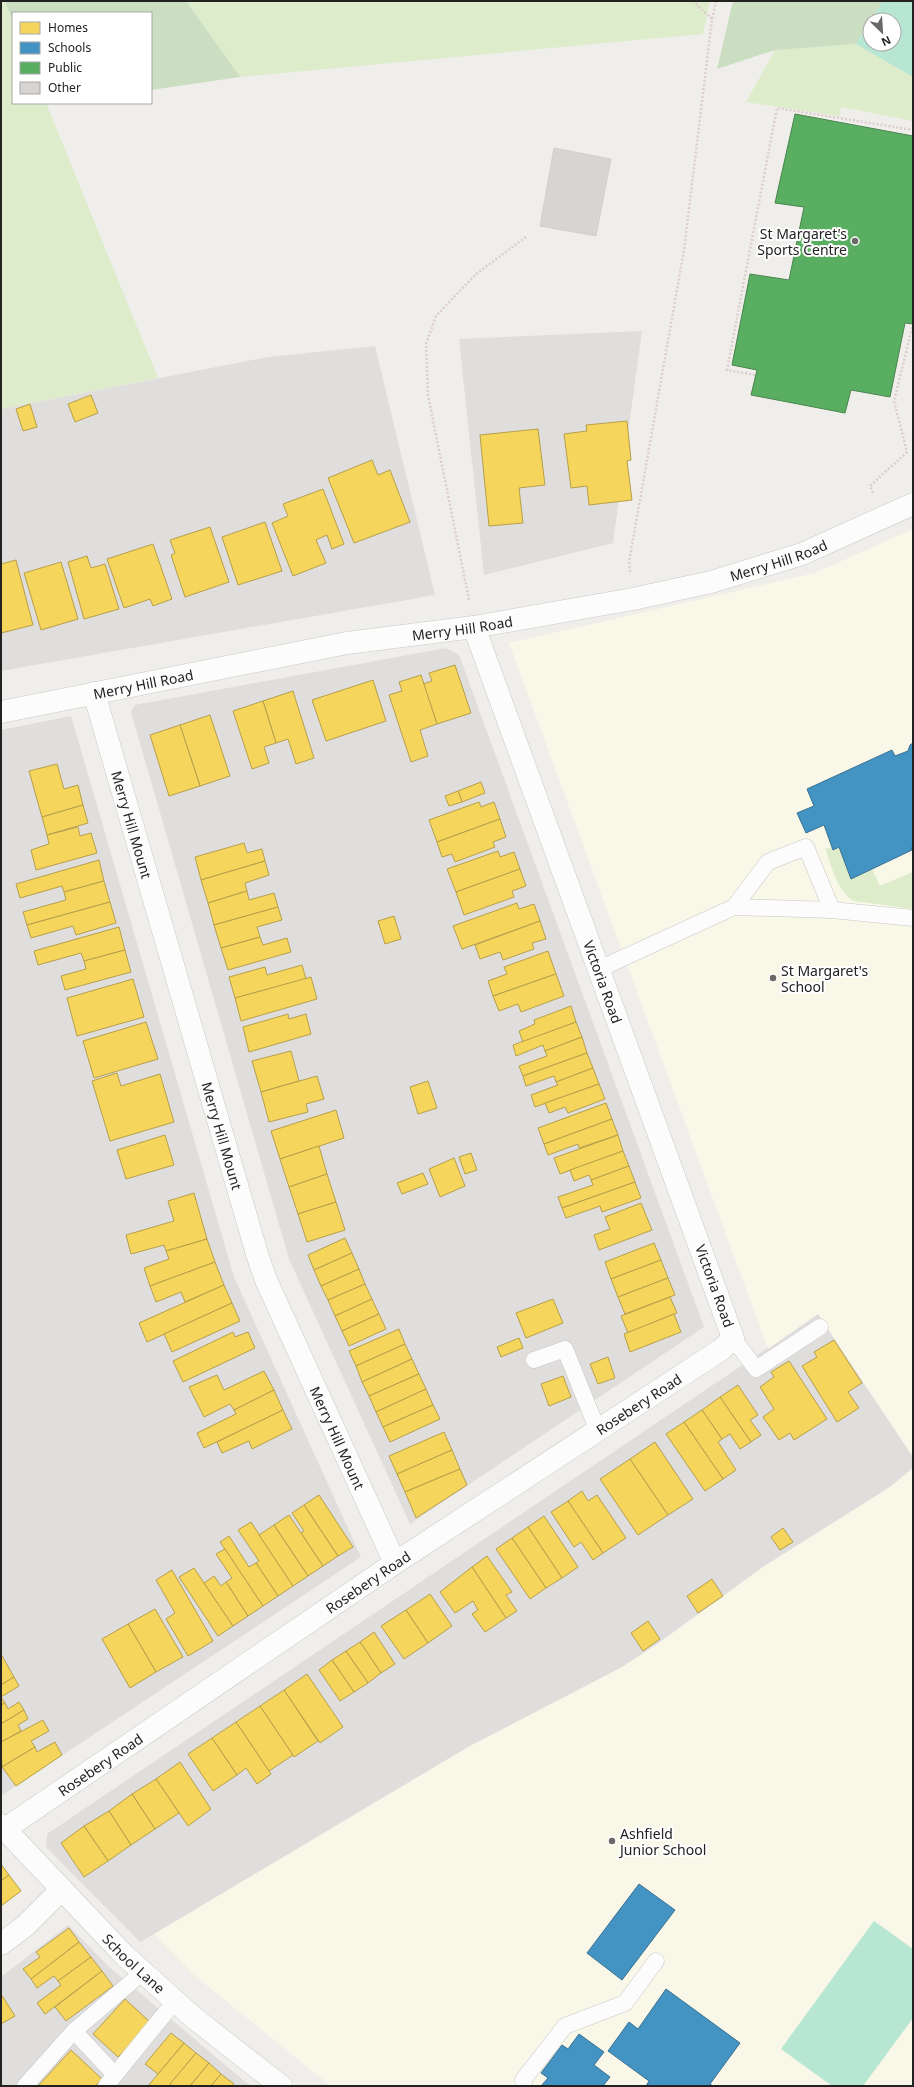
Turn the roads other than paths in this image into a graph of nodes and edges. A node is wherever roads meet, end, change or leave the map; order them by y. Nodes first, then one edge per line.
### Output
1 (913, 504) edge
2 (474, 627) junction
3 (94, 693) junction
4 (1, 712) edge
5 (734, 906) junction
6 (832, 910) junction
7 (913, 918) edge
8 (599, 970) junction
9 (820, 1326) dead end
10 (733, 1338) junction
11 (534, 1360) dead end
12 (598, 1431) junction
13 (395, 1563) junction
14 (3, 1827) edge
15 (61, 1890) junction
16 (1, 1944) edge
17 (656, 1961) dead end
18 (144, 1972) junction
19 (175, 2001) junction
20 (74, 2031) junction
21 (110, 2081) edge
22 (25, 2086) edge
23 (281, 2086) edge
24 (524, 2086) edge

1 - 2 street, Merry Hill Road
2 - 3 street, Merry Hill Road
2 - 8 street, Victoria Road
3 - 4 street, Merry Hill Road
3 - 13 street, Merry Hill Mount
5 - 6 lane
5 - 6 lane
5 - 8 lane
6 - 7 lane
8 - 10 street, Victoria Road
9 - 10 lane
10 - 12 street, Rosebery Road
11 - 12 lane
12 - 13 street, Rosebery Road
13 - 14 street, Rosebery Road
14 - 15 street, School Lane
15 - 16 street
15 - 18 street, School Lane
17 - 24 lane
18 - 19 street, School Lane
18 - 20 lane
19 - 21 lane
19 - 23 street, School Lane
20 - 21 lane
20 - 22 lane

